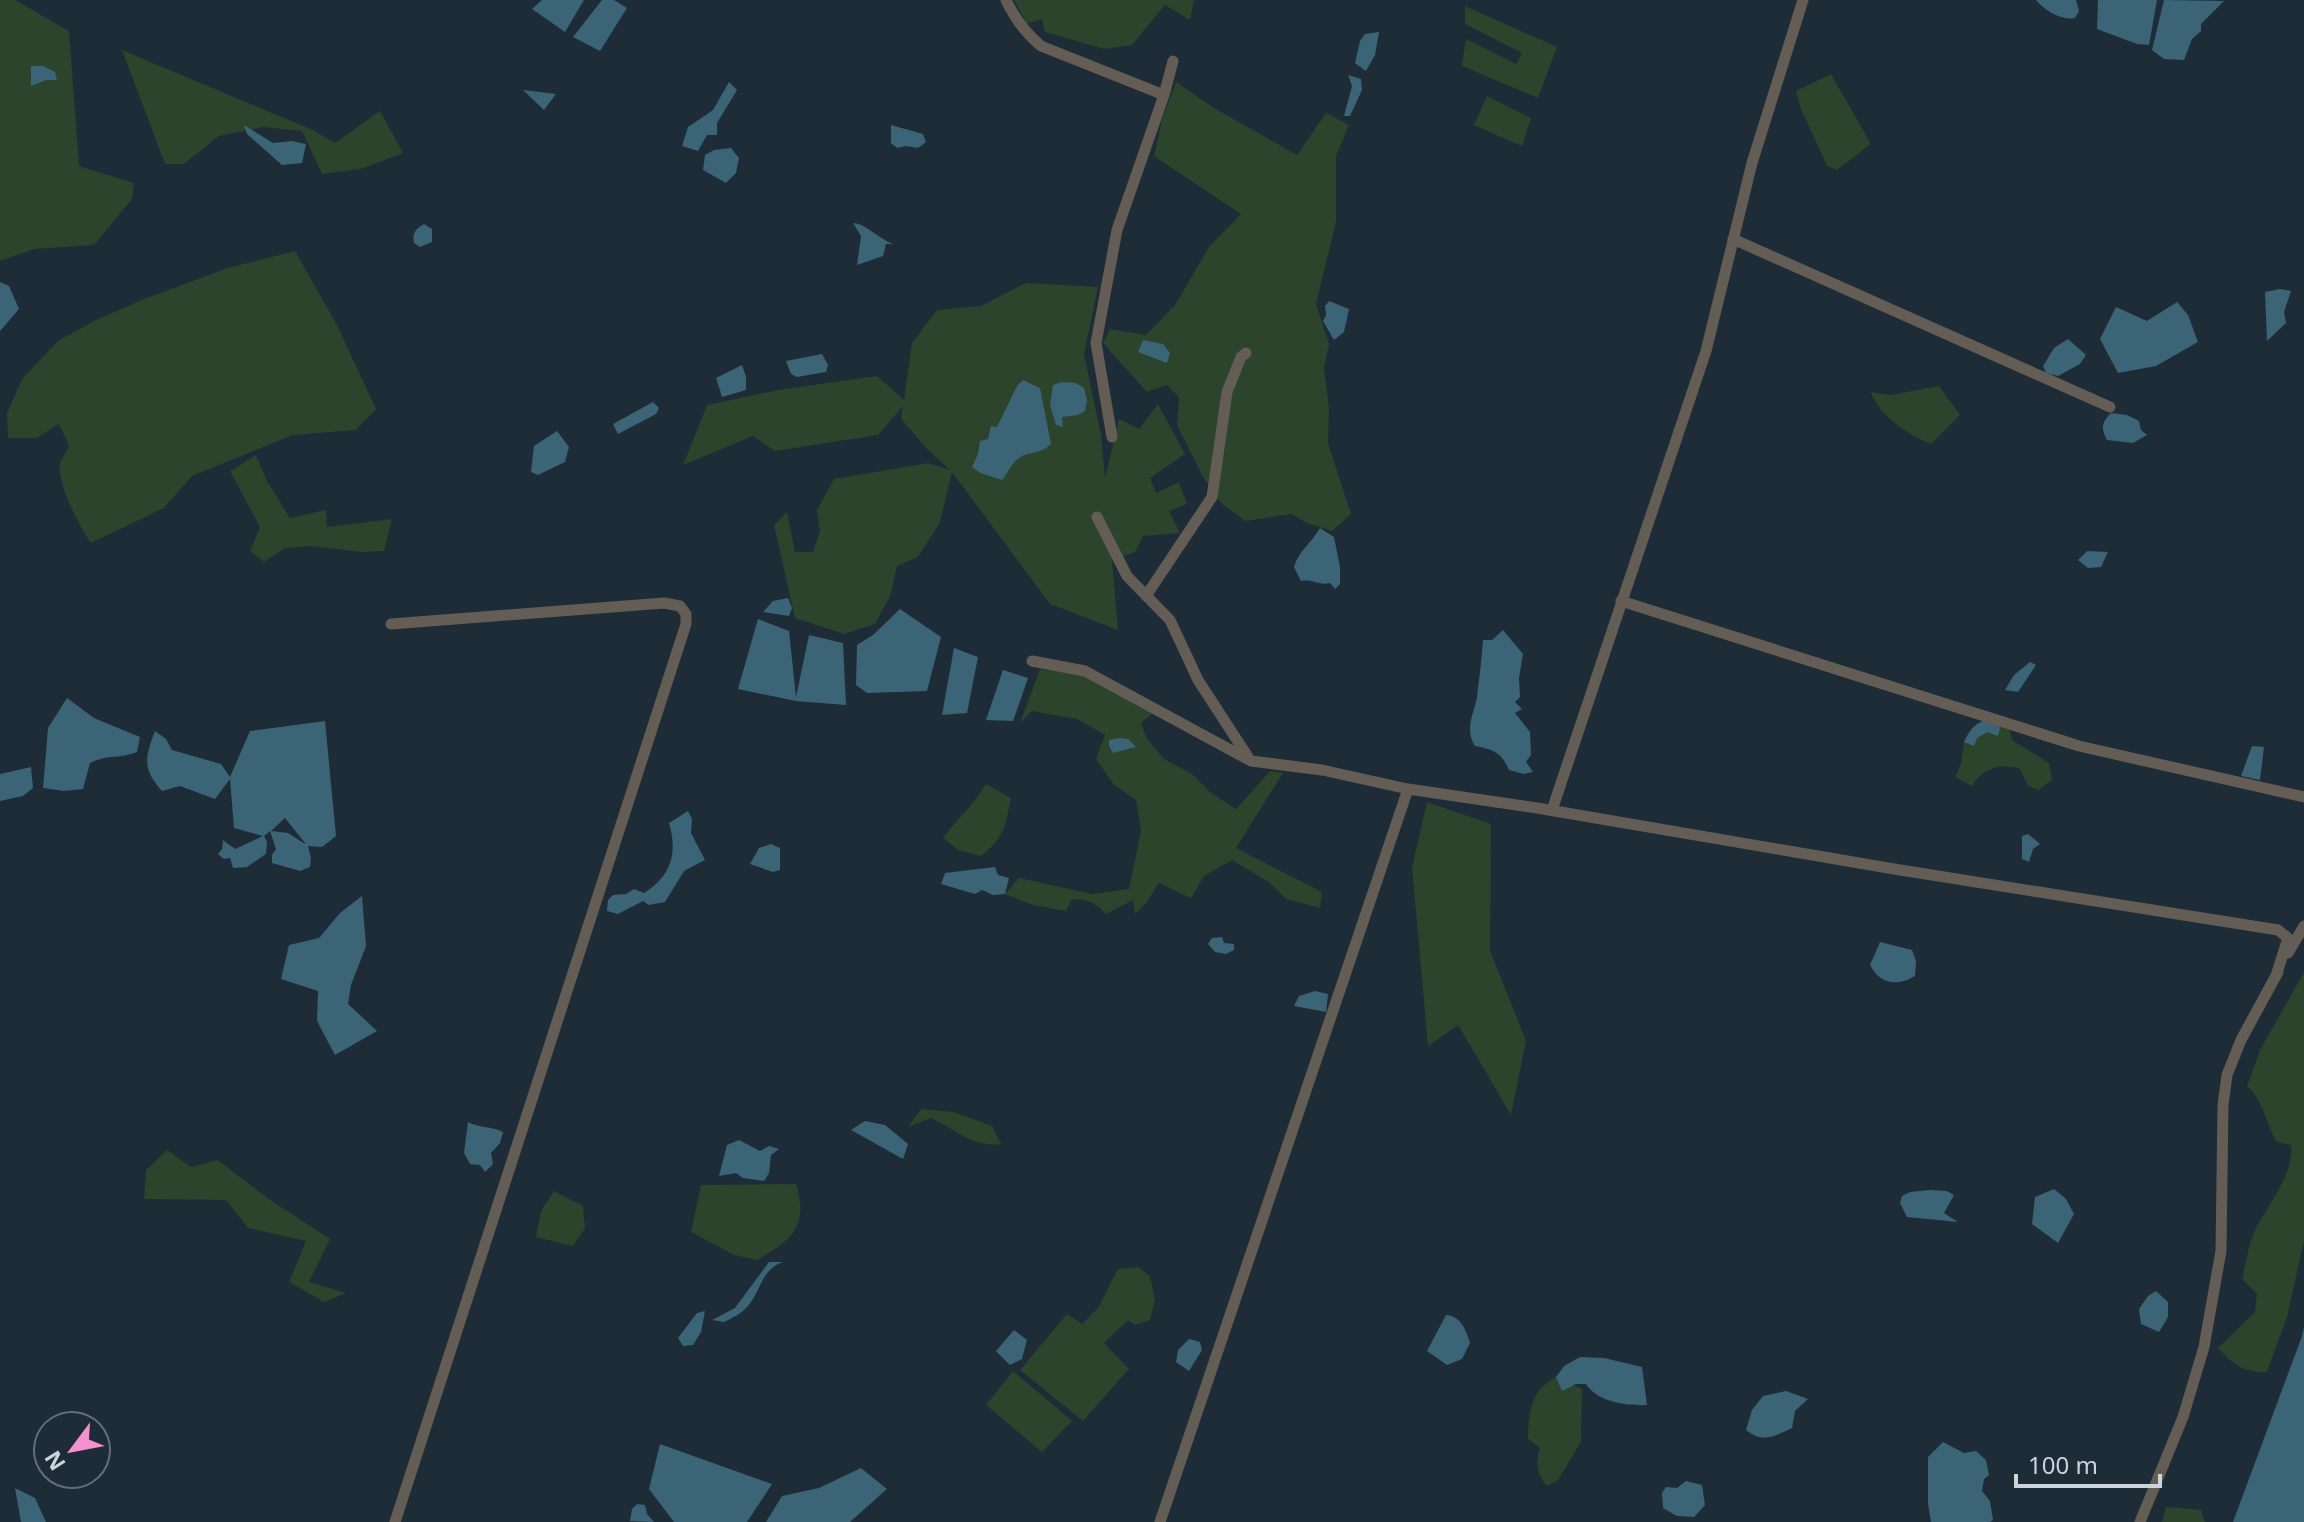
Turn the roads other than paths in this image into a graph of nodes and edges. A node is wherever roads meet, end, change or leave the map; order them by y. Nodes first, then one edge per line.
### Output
1 (1006, 0) edge
2 (1803, 0) edge
3 (1173, 61) dead end
4 (1164, 95) junction
5 (1733, 239) junction
6 (1246, 353) dead end
7 (2110, 407) dead end
8 (1112, 437) dead end
9 (1097, 517) dead end
10 (1146, 596) junction
11 (1621, 601) junction
12 (391, 624) dead end
13 (1032, 661) dead end
14 (1251, 761) junction
15 (1408, 789) junction
16 (2304, 797) edge
17 (1552, 810) junction
18 (2304, 926) edge
19 (2276, 976) junction
20 (395, 1522) edge
21 (1160, 1522) edge
22 (2140, 1522) edge

1 - 4 street
2 - 5 street
3 - 4 street
4 - 8 street
5 - 7 street
5 - 11 street
6 - 10 street
9 - 10 street
10 - 14 street
11 - 16 street
11 - 17 street
12 - 20 street
13 - 14 street
14 - 15 street
15 - 17 street
15 - 21 street
17 - 19 street
18 - 19 street
19 - 22 street

